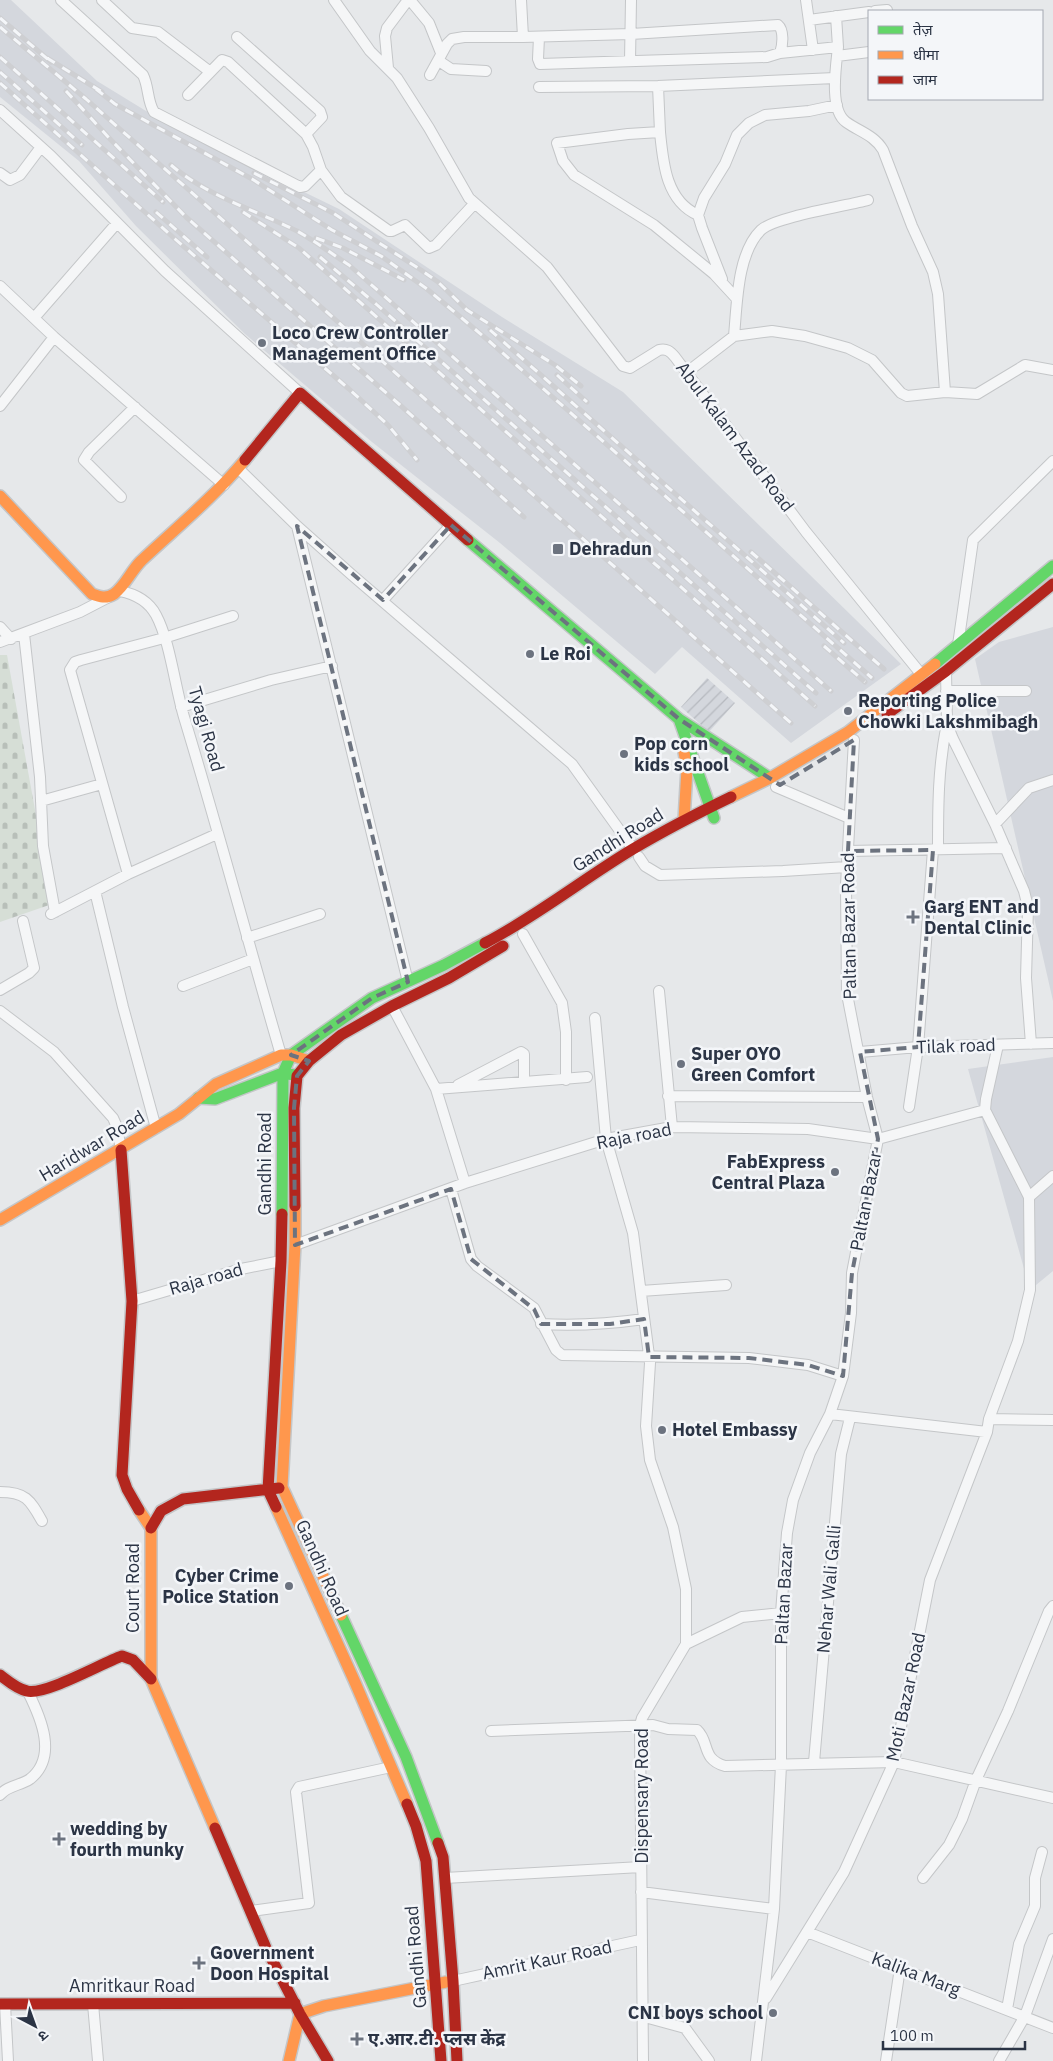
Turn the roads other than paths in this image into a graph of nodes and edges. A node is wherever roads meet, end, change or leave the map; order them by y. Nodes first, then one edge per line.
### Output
1 (61, 0) edge
2 (102, 0) edge
3 (334, 0) edge
4 (409, 0) edge
5 (521, 0) edge
6 (631, 0) edge
7 (806, 0) edge
8 (868, 12) edge
9 (836, 16) junction
10 (809, 20) junction
11 (631, 34) junction
12 (237, 37) dead end
13 (523, 37) junction
14 (539, 37) junction
15 (813, 50) junction
16 (837, 52) junction
17 (868, 52) edge
18 (780, 53) junction
19 (440, 57) junction
20 (630, 61) junction
21 (388, 68) junction
22 (210, 72) junction
23 (486, 72) dead end
24 (430, 75) dead end
25 (835, 78) junction
26 (658, 86) junction
27 (539, 87) dead end
28 (188, 95) dead end
29 (837, 105) junction
30 (0, 110) edge
31 (660, 132) junction
32 (306, 134) junction
33 (41, 147) junction
34 (321, 170) junction
35 (0, 174) edge
36 (868, 200) dead end
37 (474, 204) junction
38 (698, 215) junction
39 (117, 223) junction
40 (724, 282) junction
41 (0, 286) edge
42 (737, 299) junction
43 (34, 318) junction
44 (734, 336) junction
45 (54, 337) junction
46 (1053, 370) edge
47 (686, 373) junction
48 (945, 392) junction
49 (300, 393) junction
50 (0, 406) edge
51 (135, 407) junction
52 (1053, 461) edge
53 (239, 469) junction
54 (224, 485) junction
55 (0, 496) edge
56 (121, 497) dead end
57 (451, 525) junction
58 (298, 526) junction
59 (1053, 566) edge
60 (1053, 584) edge
61 (120, 591) junction
62 (107, 598) junction
63 (383, 600) junction
64 (233, 616) dead end
65 (0, 627) edge
66 (24, 634) junction
67 (164, 638) junction
68 (11, 639) junction
69 (0, 642) edge
70 (958, 645) junction
71 (332, 666) junction
72 (946, 671) junction
73 (921, 674) junction
74 (946, 691) junction
75 (1026, 691) dead end
76 (181, 707) junction
77 (679, 718) junction
78 (948, 724) junction
79 (854, 740) junction
80 (1053, 780) edge
81 (773, 782) junction
82 (102, 784) junction
83 (41, 801) junction
84 (712, 812) junction
85 (849, 818) junction
86 (684, 820) junction
87 (995, 824) junction
88 (217, 834) junction
89 (1006, 848) junction
90 (936, 850) junction
91 (848, 851) junction
92 (636, 853) junction
93 (847, 867) junction
94 (128, 874) junction
95 (95, 891) junction
96 (320, 914) dead end
97 (22, 921) dead end
98 (523, 934) junction
99 (247, 938) junction
100 (253, 959) junction
101 (408, 982) junction
102 (183, 986) dead end
103 (0, 990) edge
104 (659, 991) dead end
105 (392, 1006) junction
106 (0, 1011) edge
107 (595, 1018) dead end
108 (1053, 1043) edge
109 (1031, 1044) junction
110 (998, 1045) junction
111 (918, 1047) junction
112 (860, 1052) junction
113 (286, 1055) junction
114 (309, 1061) junction
115 (283, 1073) junction
116 (297, 1076) junction
117 (587, 1077) dead end
118 (566, 1080) junction
119 (524, 1082) junction
120 (454, 1088) junction
121 (436, 1089) junction
122 (668, 1096) junction
123 (867, 1097) junction
124 (198, 1098) junction
125 (909, 1107) dead end
126 (985, 1110) junction
127 (156, 1128) junction
128 (672, 1128) junction
129 (606, 1139) junction
130 (878, 1139) junction
131 (121, 1150) junction
132 (1053, 1176) edge
133 (464, 1182) junction
134 (450, 1189) junction
135 (1029, 1196) junction
136 (0, 1220) edge
137 (295, 1245) junction
138 (281, 1261) junction
139 (726, 1285) dead end
140 (641, 1291) junction
141 (132, 1301) junction
142 (644, 1319) junction
143 (541, 1324) junction
144 (649, 1357) junction
145 (843, 1376) junction
146 (830, 1414) junction
147 (850, 1418) junction
148 (990, 1419) junction
149 (1053, 1420) edge
150 (987, 1432) junction
151 (282, 1487) junction
152 (268, 1490) junction
153 (0, 1492) edge
154 (42, 1522) dead end
155 (151, 1528) junction
156 (1053, 1606) edge
157 (781, 1613) junction
158 (686, 1644) junction
159 (0, 1675) edge
160 (151, 1679) junction
161 (28, 1692) junction
162 (640, 1725) junction
163 (491, 1731) dead end
164 (814, 1762) junction
165 (894, 1762) junction
166 (780, 1765) junction
167 (391, 1766) junction
168 (976, 1780) junction
169 (0, 1795) edge
170 (1053, 1798) edge
171 (1042, 1852) dead end
172 (641, 1867) junction
173 (445, 1878) junction
174 (923, 1878) dead end
175 (641, 1892) junction
176 (774, 1909) junction
177 (251, 1911) junction
178 (807, 1932) junction
179 (1053, 1939) edge
180 (640, 1940) junction
181 (900, 1968) junction
182 (453, 1981) junction
183 (436, 1983) junction
184 (764, 2000) junction
185 (3, 2004) edge
186 (93, 2004) junction
187 (298, 2009) junction
188 (1007, 2009) junction
189 (641, 2016) junction
190 (1024, 2016) junction
191 (1053, 2028) edge
192 (8, 2061) edge
193 (98, 2061) edge
194 (289, 2061) edge
195 (328, 2061) edge
196 (442, 2061) edge
197 (457, 2061) edge
198 (643, 2061) edge
199 (709, 2061) edge
200 (756, 2061) edge
201 (886, 2061) edge
202 (999, 2061) edge

1 - 34 street
2 - 22 street
3 - 21 street, Abul Kalam Azad Road
4 - 19 street
4 - 21 street
5 - 13 street
6 - 11 street
7 - 10 street
8 - 9 street
9 - 10 street
9 - 16 street
10 - 15 street
11 - 14 street
11 - 18 street
11 - 20 street
12 - 32 street
13 - 14 street
13 - 19 street
14 - 20 street
15 - 16 street
15 - 18 street
16 - 17 street
16 - 25 street
18 - 20 street
19 - 23 street
19 - 24 street
21 - 37 street, Abul Kalam Azad Road
22 - 28 street
22 - 32 street
25 - 26 street
25 - 29 street
26 - 27 street
26 - 31 street
29 - 38 street
29 - 48 street
30 - 33 street
31 - 38 street
31 - 40 street
32 - 34 street
33 - 35 street
33 - 39 street
34 - 37 street
36 - 42 street
37 - 47 street, Abul Kalam Azad Road
38 - 40 street
39 - 43 street
39 - 49 street
40 - 42 street
41 - 43 street
42 - 44 street
43 - 45 street
44 - 47 street
44 - 48 street
45 - 50 street
45 - 51 street
46 - 48 street
47 - 73 street, Abul Kalam Azad Road
49 - 53 main road
49 - 57 main road
51 - 54 street
51 - 56 street
52 - 70 street
53 - 54 main road
53 - 58 street
54 - 61 main road
55 - 62 main road
57 - 63 street
57 - 77 main road
58 - 63 street
58 - 71 street
59 - 70 main road, Gandhi Road
60 - 72 main road, Gandhi Road
61 - 62 main road
61 - 67 street, Tyagi Road
62 - 66 street
63 - 92 street
64 - 67 street
65 - 68 street
66 - 68 street
66 - 83 street
67 - 76 street, Tyagi Road
67 - 82 street
68 - 69 street
70 - 73 main road, Gandhi Road
71 - 76 street
71 - 101 street
72 - 74 street
72 - 79 main road, Gandhi Road
73 - 81 main road, Gandhi Road
74 - 75 street
74 - 78 street
76 - 88 street, Tyagi Road
77 - 81 main road
77 - 84 main road
77 - 86 main road
78 - 87 street
78 - 90 street
79 - 81 main road, Gandhi Road
79 - 85 street, Paltan Bazar Road
80 - 87 street
81 - 84 main road, Gandhi Road
81 - 85 street
82 - 83 street
82 - 94 street
83 - 95 street
84 - 86 main road, Gandhi Road
84 - 92 main road, Gandhi Road
85 - 91 street, Paltan Bazar Road
86 - 92 main road, Gandhi Road
87 - 89 street
88 - 94 street
88 - 99 street, Tyagi Road
89 - 90 street
89 - 109 street
90 - 91 street
90 - 111 street
91 - 93 street, Paltan Bazar Road
92 - 93 street
92 - 98 main road, Gandhi Road
92 - 101 main road, Gandhi Road
93 - 112 street, Paltan Bazar Road
94 - 95 street
95 - 127 street
96 - 99 street
97 - 103 street
98 - 105 main road, Gandhi Road
98 - 118 street
99 - 100 street, Tyagi Road
100 - 102 street
100 - 113 street, Tyagi Road
101 - 113 main road, Gandhi Road
104 - 122 street
105 - 114 main road, Gandhi Road
105 - 121 street
106 - 131 street
107 - 129 street
108 - 109 street, Tilak road
109 - 110 street, Tilak road
110 - 111 street, Tilak road
110 - 126 street
111 - 112 street, Tilak road
111 - 125 street
112 - 123 street, Paltan Bazar Road
113 - 114 main road
113 - 115 main road
113 - 124 main road, Haridwar Road
114 - 116 main road, Gandhi Road
115 - 116 main road
115 - 124 main road
115 - 138 main road, Gandhi Road
116 - 137 main road, Gandhi Road
117 - 118 street
118 - 119 street
119 - 120 street
119 - 120 street
120 - 121 street
121 - 133 street
122 - 123 street
122 - 128 street
123 - 130 street, Paltan Bazar Road
124 - 127 main road, Haridwar Road
126 - 130 street, Raja road
126 - 135 street
127 - 131 main road, Haridwar Road
128 - 129 street, Raja road
128 - 130 street, Raja road
129 - 133 street, Raja road
129 - 140 street
130 - 145 street, Paltan Bazar
131 - 136 main road, Haridwar Road
131 - 141 main road, Court Road
132 - 135 street
133 - 134 street, Raja road
134 - 137 street, Raja road
134 - 143 street
135 - 148 street, Moti Bazar Road
137 - 151 main road, Gandhi Road
138 - 141 street, Raja road
138 - 152 main road, Gandhi Road
139 - 140 street
140 - 142 street
141 - 155 main road, Court Road
142 - 143 street
142 - 144 street
143 - 144 street
144 - 145 street
144 - 158 street
145 - 146 street, Paltan Bazar
146 - 147 street
146 - 157 street, Paltan Bazar
147 - 150 street
147 - 164 street, Nehar Wali Galli
148 - 149 street
148 - 150 street, Moti Bazar Road
150 - 165 street, Moti Bazar Road
151 - 152 main road
151 - 173 main road, Gandhi Road
152 - 155 main road
152 - 167 main road, Gandhi Road
153 - 154 street
155 - 160 main road, Court Road
156 - 168 street
157 - 158 street
157 - 166 street, Paltan Bazar
158 - 162 street, Dispensary Road
159 - 161 main road
160 - 161 main road
160 - 177 main road, Court Road
161 - 169 street
162 - 163 street
162 - 166 street
162 - 172 street, Dispensary Road
164 - 165 street
164 - 166 street
165 - 168 street
165 - 178 street, Moti Bazar Road
166 - 176 street, Paltan Bazar
167 - 177 street
167 - 183 main road, Gandhi Road
168 - 170 street
168 - 174 street
171 - 188 street
172 - 173 street
172 - 175 street, Dispensary Road
173 - 182 main road, Gandhi Road
175 - 176 street
175 - 180 street, Dispensary Road
176 - 184 street, Paltan Bazar
177 - 187 main road, Court Road
178 - 181 street, Kalika Marg
178 - 184 street, Moti Bazar Road
179 - 190 street
180 - 182 street, Amrit Kaur Road
180 - 189 street, Dispensary Road
181 - 188 street, Kalika Marg
181 - 201 street
182 - 183 main road, Amritkaur Road
182 - 197 main road, Gandhi Road
183 - 187 main road, Amritkaur Road
183 - 196 main road, Gandhi Road
184 - 200 street, Paltan Bazar
185 - 186 main road, Amritkaur Road
185 - 192 street
186 - 187 main road, Amritkaur Road
186 - 193 street
187 - 194 main road
187 - 195 main road, Court Road
188 - 190 street, Kalika Marg
189 - 198 street, Dispensary Road
189 - 199 street
190 - 191 street, Kalika Marg
190 - 202 street

